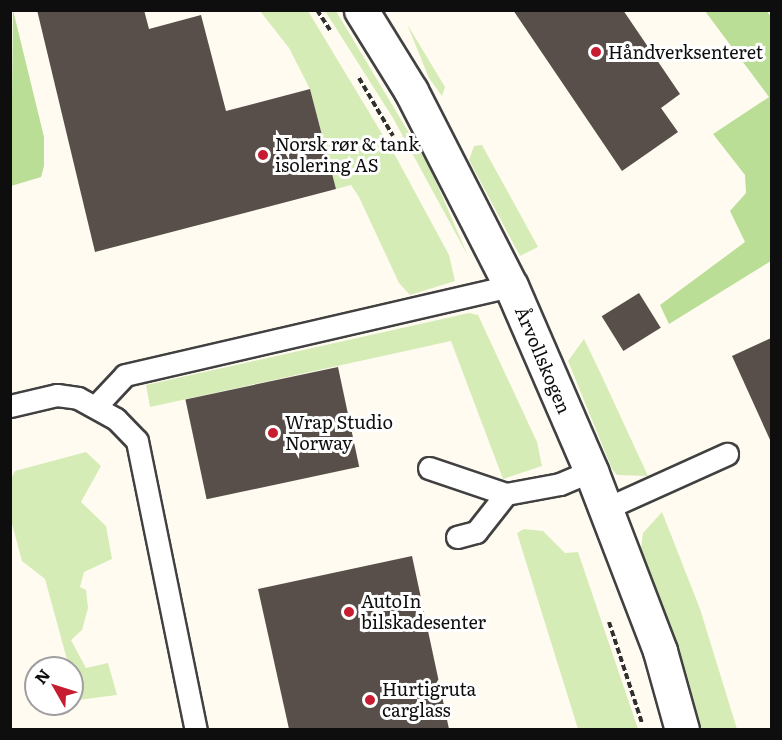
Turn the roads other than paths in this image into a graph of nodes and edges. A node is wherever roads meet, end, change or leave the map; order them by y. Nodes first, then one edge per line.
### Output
1 (361, 10) edge
2 (511, 286) junction
3 (10, 406) edge
4 (96, 406) junction
5 (727, 454) dead end
6 (429, 468) dead end
7 (591, 471) junction
8 (506, 494) junction
9 (605, 509) junction
10 (457, 537) dead end
11 (196, 729) edge
12 (682, 729) edge

1 - 2 street, Årvollskogen
2 - 4 lane
2 - 7 street, Årvollskogen
3 - 4 lane
4 - 11 lane
5 - 9 lane
6 - 8 lane
7 - 8 lane
7 - 9 street, Årvollskogen
8 - 10 lane
9 - 12 street, Årvollskogen

